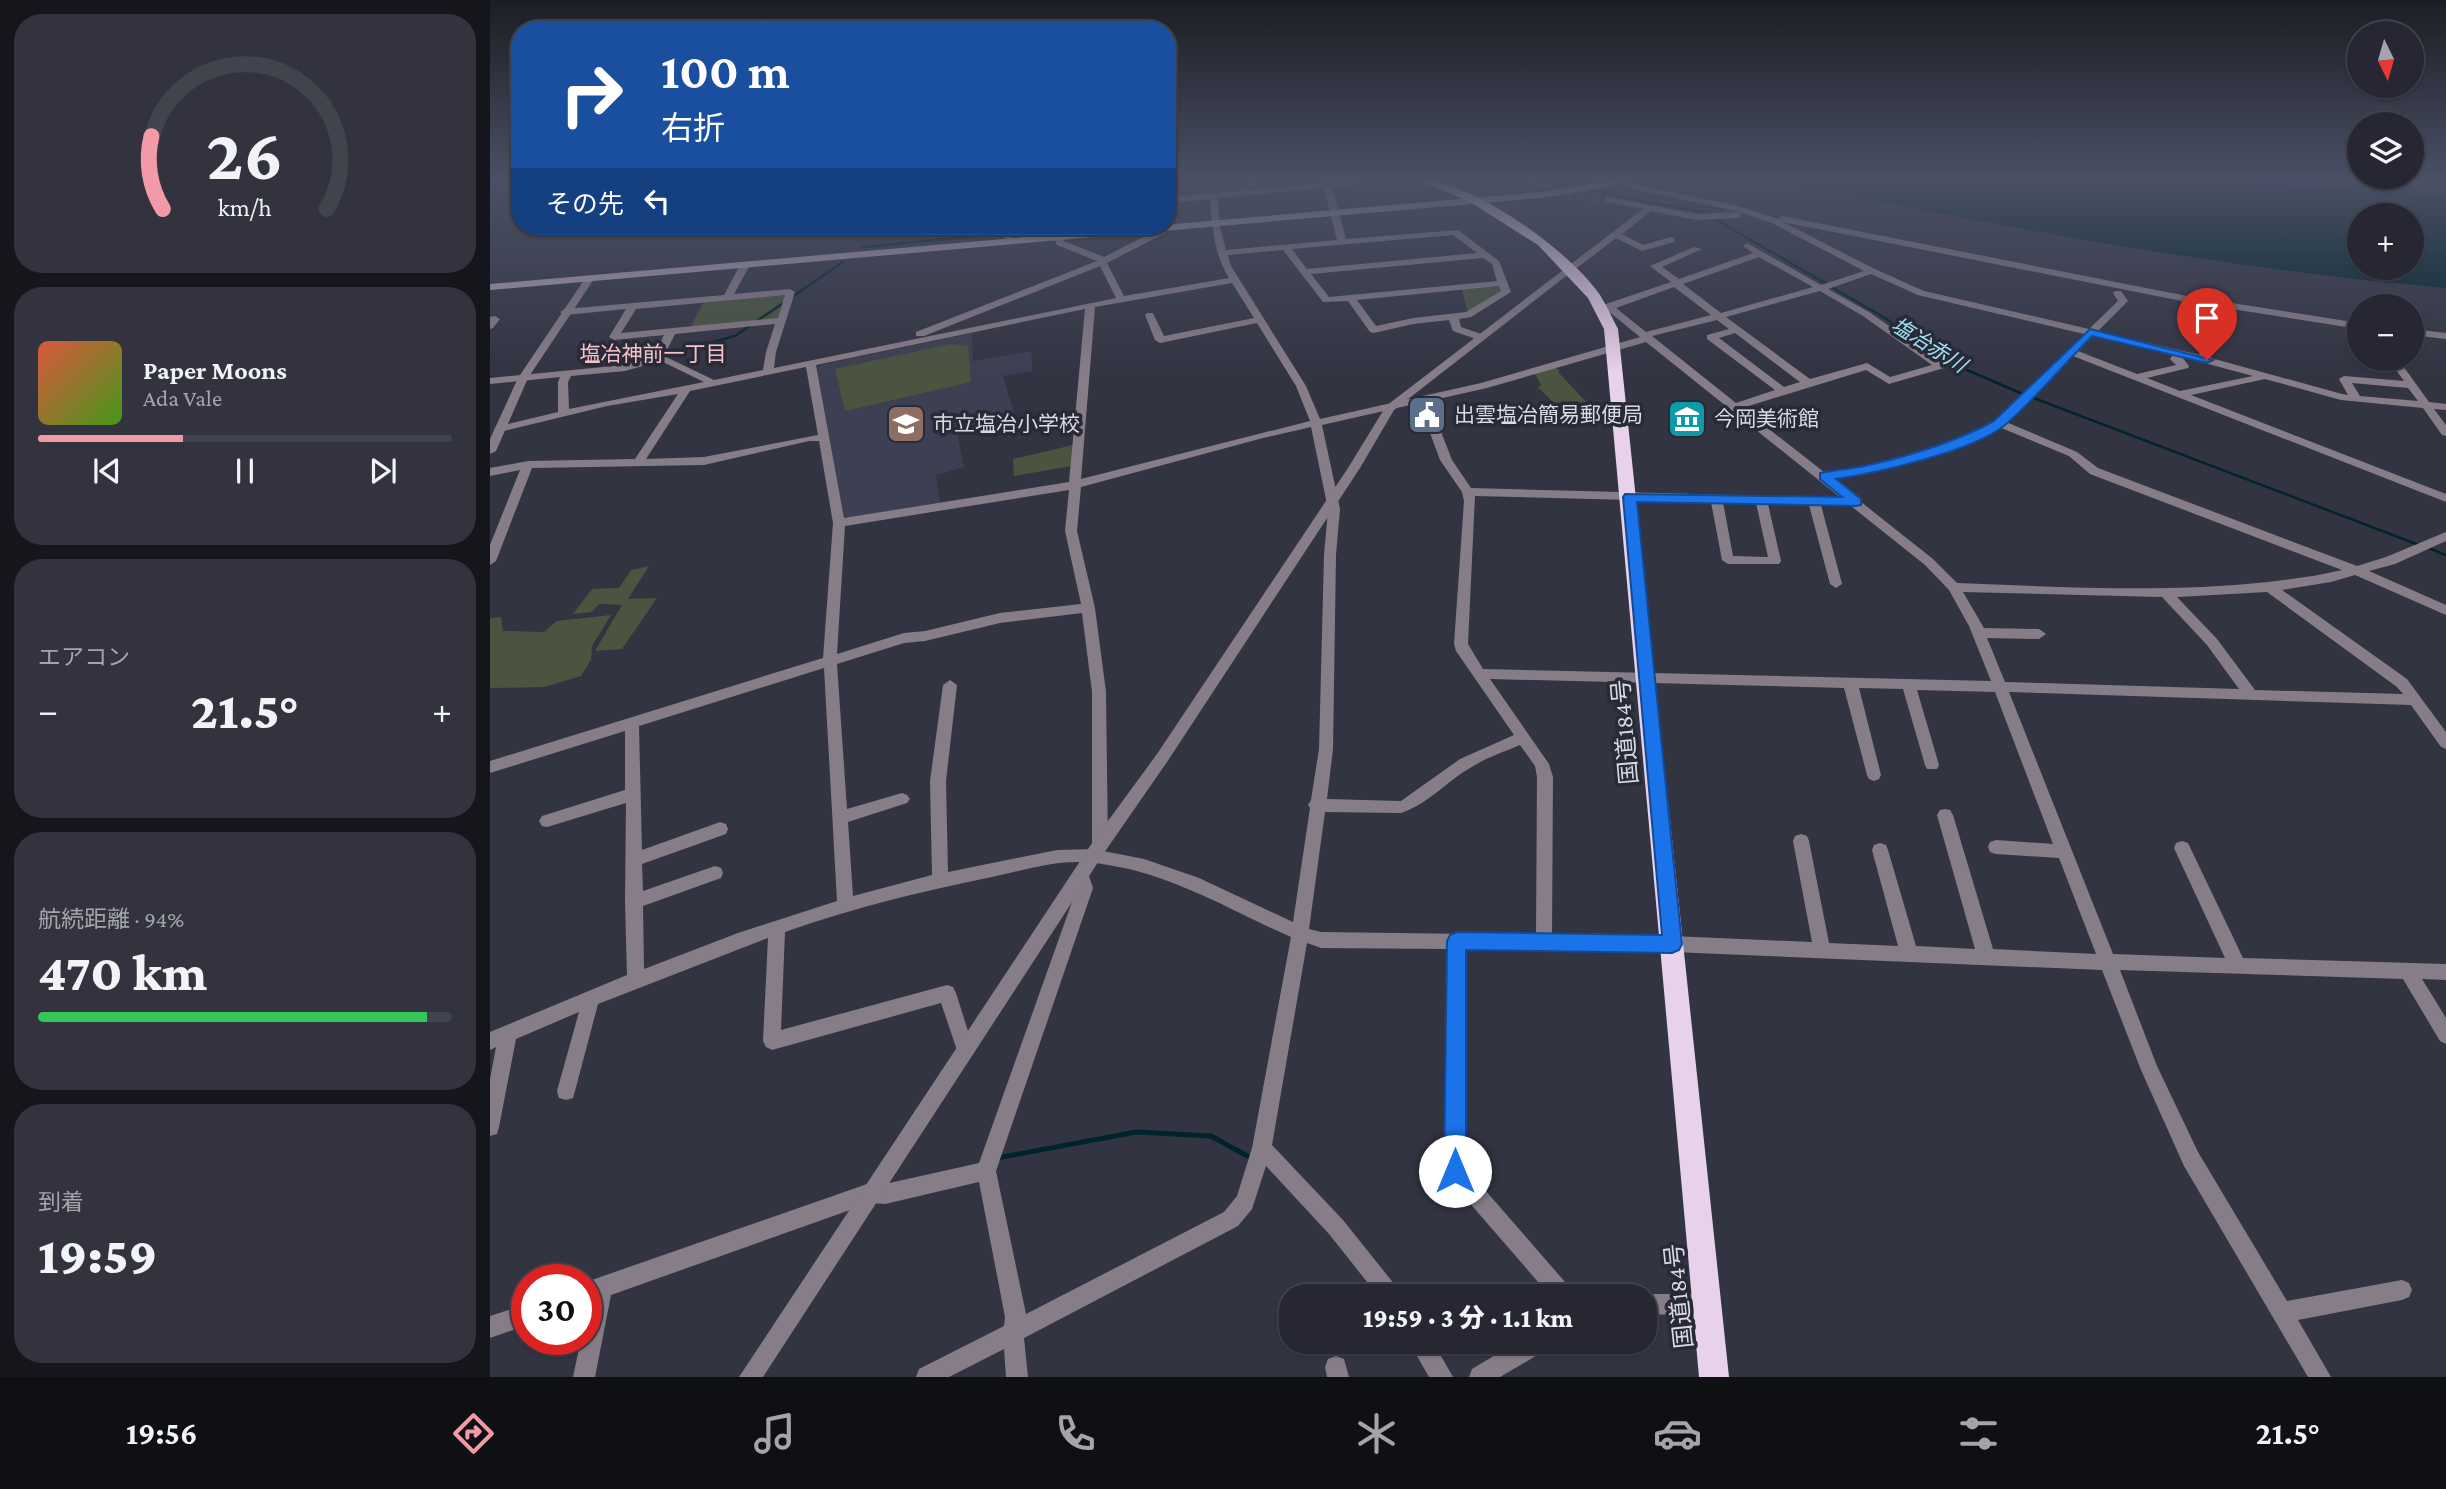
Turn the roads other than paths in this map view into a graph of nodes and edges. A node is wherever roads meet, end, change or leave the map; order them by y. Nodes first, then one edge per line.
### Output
1 (984, 243) edge
2 (1061, 243) edge
3 (1138, 243) edge
4 (1221, 243) edge
5 (1328, 243) edge
6 (1470, 243) edge
7 (1541, 243) edge
8 (1604, 243) edge
9 (1633, 243) edge
10 (1659, 243) edge
11 (1818, 243) edge
12 (1869, 243) edge
13 (1902, 243) edge
14 (1747, 246) dead end
15 (1285, 247) junction
16 (1642, 248) junction
17 (1697, 249) dead end
18 (1223, 253) junction
19 (1759, 254) junction
20 (1485, 255) junction
21 (1632, 257) dead end
22 (1102, 262) junction
23 (745, 265) junction
24 (1570, 269) junction
25 (1872, 271) junction
26 (1305, 272) junction
27 (589, 279) junction
28 (1233, 280) junction
29 (1503, 282) junction
30 (1677, 283) junction
31 (490, 288) edge
32 (1821, 288) junction
33 (2118, 293) junction
34 (728, 297) junction
35 (1351, 298) junction
36 (1121, 299) junction
37 (1090, 305) junction
38 (633, 306) junction
39 (1606, 307) junction
40 (2189, 310) dead end
41 (565, 312) junction
42 (1150, 315) dead end
43 (1453, 317) junction
44 (1720, 317) junction
45 (490, 320) edge
46 (1259, 320) junction
47 (782, 321) junction
48 (2347, 324) edge
49 (490, 326) edge
50 (1736, 330) junction
51 (671, 332) junction
52 (2090, 332) junction
53 (2347, 332) edge
54 (2424, 333) edge
55 (2446, 336) edge
56 (1479, 337) junction
57 (1646, 337) junction
58 (2424, 341) edge
59 (2446, 344) edge
60 (894, 346) junction
61 (1614, 347) junction
62 (2071, 352) junction
63 (2180, 354) junction
64 (657, 359) junction
65 (2207, 360) junction
66 (811, 364) junction
67 (2402, 371) edge
68 (768, 373) junction
69 (567, 374) junction
70 (2267, 376) junction
71 (2137, 377) junction
72 (523, 378) junction
73 (490, 381) edge
74 (1808, 383) junction
75 (710, 384) junction
76 (2412, 385) junction
77 (685, 389) junction
78 (1782, 391) junction
79 (2180, 394) junction
80 (2356, 398) junction
81 (1424, 401) junction
82 (2426, 405) junction
83 (1734, 407) junction
84 (2446, 407) edge
85 (1390, 408) junction
86 (564, 414) junction
87 (1316, 423) junction
88 (1999, 424) junction
89 (500, 429) junction
90 (2446, 433) edge
91 (823, 438) junction
92 (490, 451) edge
93 (639, 461) junction
94 (528, 465) junction
95 (490, 472) edge
96 (1825, 476) junction
97 (1074, 485) junction
98 (1468, 492) junction
99 (1629, 497) junction
100 (2446, 498) edge
101 (1331, 499) junction
102 (1716, 499) junction
103 (1761, 499) junction
104 (1814, 500) junction
105 (1856, 502) junction
106 (839, 523) junction
107 (2446, 536) edge
108 (490, 561) edge
109 (2358, 571) junction
110 (1836, 584) dead end
111 (2268, 586) junction
112 (1954, 587) junction
113 (2164, 592) junction
114 (1088, 608) junction
115 (2446, 610) edge
116 (1978, 633) junction
117 (2039, 634) dead end
118 (830, 660) junction
119 (1479, 674) junction
120 (1646, 677) junction
121 (1850, 682) junction
122 (1908, 684) junction
123 (950, 685) dead end
124 (2000, 687) junction
125 (2251, 695) junction
126 (2415, 700) junction
127 (632, 722) junction
128 (1523, 737) junction
129 (2446, 743) edge
130 (1932, 765) dead end
131 (490, 767) edge
132 (1874, 775) dead end
133 (633, 794) junction
134 (902, 799) dead end
135 (1316, 805) junction
136 (1945, 815) dead end
137 (839, 818) junction
138 (547, 821) dead end
139 (720, 830) dead end
140 (1801, 841) dead end
141 (1996, 847) dead end
142 (2182, 848) dead end
143 (1880, 850) dead end
144 (1097, 851) junction
145 (2063, 851) junction
146 (633, 860) junction
147 (715, 873) dead end
148 (1081, 875) junction
149 (940, 878) junction
150 (633, 902) junction
151 (845, 905) junction
152 (777, 928) junction
153 (1300, 934) junction
154 (1457, 941) junction
155 (1544, 942) junction
156 (1672, 944) junction
157 (1822, 949) junction
158 (1909, 953) junction
159 (1986, 956) junction
160 (2105, 962) junction
161 (2238, 966) junction
162 (2408, 971) junction
163 (2446, 972) edge
164 (636, 980) junction
165 (591, 999) junction
166 (508, 1033) junction
167 (2446, 1035) edge
168 (490, 1041) edge
169 (965, 1050) junction
170 (566, 1091) dead end
171 (490, 1127) edge
172 (1262, 1147) junction
173 (986, 1171) junction
174 (870, 1194) junction
175 (1382, 1284) edge
176 (1554, 1284) edge
177 (602, 1287) edge
178 (2402, 1290) dead end
179 (1657, 1304) edge
180 (1706, 1304) junction
181 (2282, 1313) junction
182 (511, 1320) edge
183 (490, 1327) edge
184 (1013, 1332) junction
185 (1427, 1354) edge
186 (1518, 1354) edge
187 (587, 1355) edge
188 (584, 1377) edge
189 (750, 1377) edge
190 (927, 1377) edge
191 (1017, 1377) edge
192 (1439, 1377) edge
193 (1480, 1377) edge
194 (1714, 1377) edge
195 (2320, 1377) edge

1 - 23 main road
2 - 22 street
3 - 22 street
4 - 18 street
5 - 15 street
6 - 20 street
7 - 24 highway, 国道184号
8 - 24 street
9 - 16 street
10 - 16 street
11 - 25 street
12 - 33 street
13 - 48 street
14 - 19 street
15 - 18 street
15 - 26 street
16 - 21 street
17 - 30 street
18 - 28 street
19 - 30 street
19 - 32 street
20 - 26 street
20 - 29 street
22 - 36 street
22 - 60 street
23 - 27 main road
23 - 34 street
24 - 39 highway, 国道184号
24 - 56 street
25 - 32 street
25 - 52 street
26 - 35 street
27 - 31 main road
27 - 41 street
28 - 36 street
28 - 46 street
29 - 35 street
29 - 43 street
30 - 39 street
30 - 44 street
32 - 44 street
32 - 74 street
33 - 52 street
33 - 53 street
34 - 38 street
34 - 47 street
35 - 43 street
36 - 37 street
37 - 60 street
37 - 97 street
38 - 41 street
38 - 51 street
39 - 57 street
39 - 61 highway, 国道184号
40 - 65 street
41 - 72 street
42 - 46 street
43 - 56 street
44 - 50 street
44 - 57 street
45 - 49 street
46 - 87 street
47 - 51 street
47 - 68 street
50 - 74 street
50 - 78 street
51 - 64 street
52 - 62 street
52 - 63 street
54 - 55 street
56 - 85 street
57 - 61 street
57 - 83 street
58 - 59 street
60 - 66 street
61 - 81 street
61 - 99 highway, 国道184号
62 - 71 street
62 - 88 street
63 - 65 street
63 - 71 street
64 - 69 street
64 - 75 street
65 - 70 street
66 - 68 street
66 - 91 street
67 - 76 street
68 - 75 street
69 - 72 street
69 - 86 street
70 - 79 street
70 - 80 street
71 - 79 street
72 - 73 street
72 - 89 street
74 - 78 street
75 - 77 street
76 - 80 street
76 - 82 street
77 - 86 street
77 - 93 street
78 - 83 street
79 - 100 street
80 - 82 street
81 - 85 street
81 - 98 street
82 - 84 street
82 - 90 street
83 - 96 street
85 - 87 street
85 - 101 street
86 - 89 street
87 - 97 street
87 - 101 street
88 - 96 street
88 - 109 street
89 - 92 street
91 - 93 street
91 - 106 street
93 - 94 street
94 - 95 street
94 - 108 street
96 - 105 street
97 - 106 street
97 - 114 street
98 - 99 street
98 - 119 street
99 - 102 street
99 - 120 highway, 国道184号
101 - 135 street
101 - 144 street
102 - 103 street
102 - 103 street
103 - 104 street
104 - 105 street
104 - 110 street
105 - 112 street
106 - 118 street
107 - 109 street
109 - 111 street
109 - 115 street
111 - 113 street
111 - 126 street
112 - 113 street
112 - 116 street
113 - 125 street
114 - 118 street
114 - 144 street
116 - 117 street
116 - 124 street
118 - 127 street
118 - 137 street
119 - 120 street
119 - 128 street
120 - 121 street
120 - 156 highway, 国道184号
121 - 122 street
121 - 132 street
122 - 124 street
122 - 130 street
123 - 149 street
124 - 125 street
124 - 145 street
125 - 126 street
126 - 129 street
127 - 131 street
127 - 133 street
128 - 135 street
128 - 155 street
133 - 138 street
133 - 146 street
134 - 137 street
135 - 153 street
136 - 159 street
137 - 151 street
139 - 146 street
140 - 157 street
141 - 145 street
142 - 161 street
143 - 158 street
144 - 148 street
144 - 149 street
144 - 153 street
145 - 160 street
146 - 150 street
147 - 150 street
148 - 169 street
148 - 173 street
149 - 151 street
150 - 164 street
151 - 152 street
152 - 164 street
152 - 169 street
153 - 154 street
153 - 172 street
154 - 155 street
154 - 176 street
155 - 156 street
156 - 157 street
156 - 180 highway, 国道184号
157 - 158 street
158 - 159 street
159 - 160 street
160 - 161 street
160 - 181 street
161 - 162 street
162 - 163 street
162 - 167 street
164 - 165 street
165 - 166 street
165 - 170 street
166 - 168 street
166 - 171 street
169 - 174 street
172 - 175 street
172 - 184 street
173 - 174 street
173 - 184 street
174 - 177 street
174 - 189 street
178 - 181 street
179 - 180 street
180 - 194 highway, 国道184号
181 - 195 street
182 - 183 street
184 - 190 street
184 - 191 street
185 - 192 street
186 - 193 street
187 - 188 street

